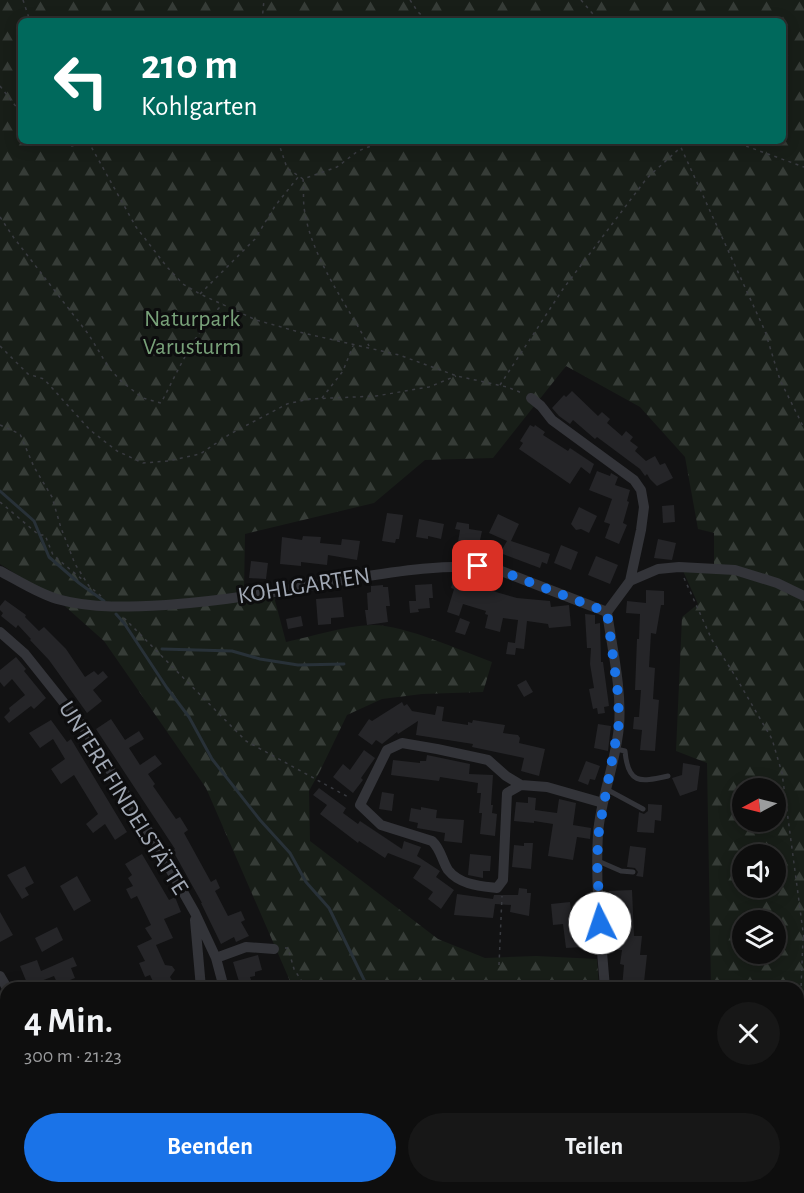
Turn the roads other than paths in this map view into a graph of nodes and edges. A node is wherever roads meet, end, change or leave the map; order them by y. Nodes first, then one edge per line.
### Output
1 (531, 398) road end
2 (0, 571) edge
3 (630, 581) junction
4 (804, 596) edge
5 (607, 612) junction
6 (0, 632) edge
7 (616, 749) junction
8 (668, 776) dead end
9 (521, 785) junction
10 (606, 789) junction
11 (603, 802) junction
12 (643, 809) dead end
13 (597, 860) junction
14 (633, 872) dead end
15 (195, 914) junction
16 (274, 948) road end
17 (216, 958) junction
18 (201, 982) edge
19 (222, 982) edge
20 (605, 982) edge

1 - 3 street
2 - 5 street, KOHLGARTEN
3 - 4 street
3 - 5 street
5 - 7 street
6 - 15 street, UNTERE FINDELSTÄTTE
7 - 8 lane
7 - 10 street
9 - 9 street
9 - 11 street
10 - 11 street
10 - 12 lane
11 - 13 street
13 - 14 lane
13 - 20 street
15 - 17 street, UNTERE FINDELSTÄTTE
15 - 18 street, UNTERE FINDELSTÄTTE
16 - 17 street
17 - 19 street, UNTERE FINDELSTÄTTE

